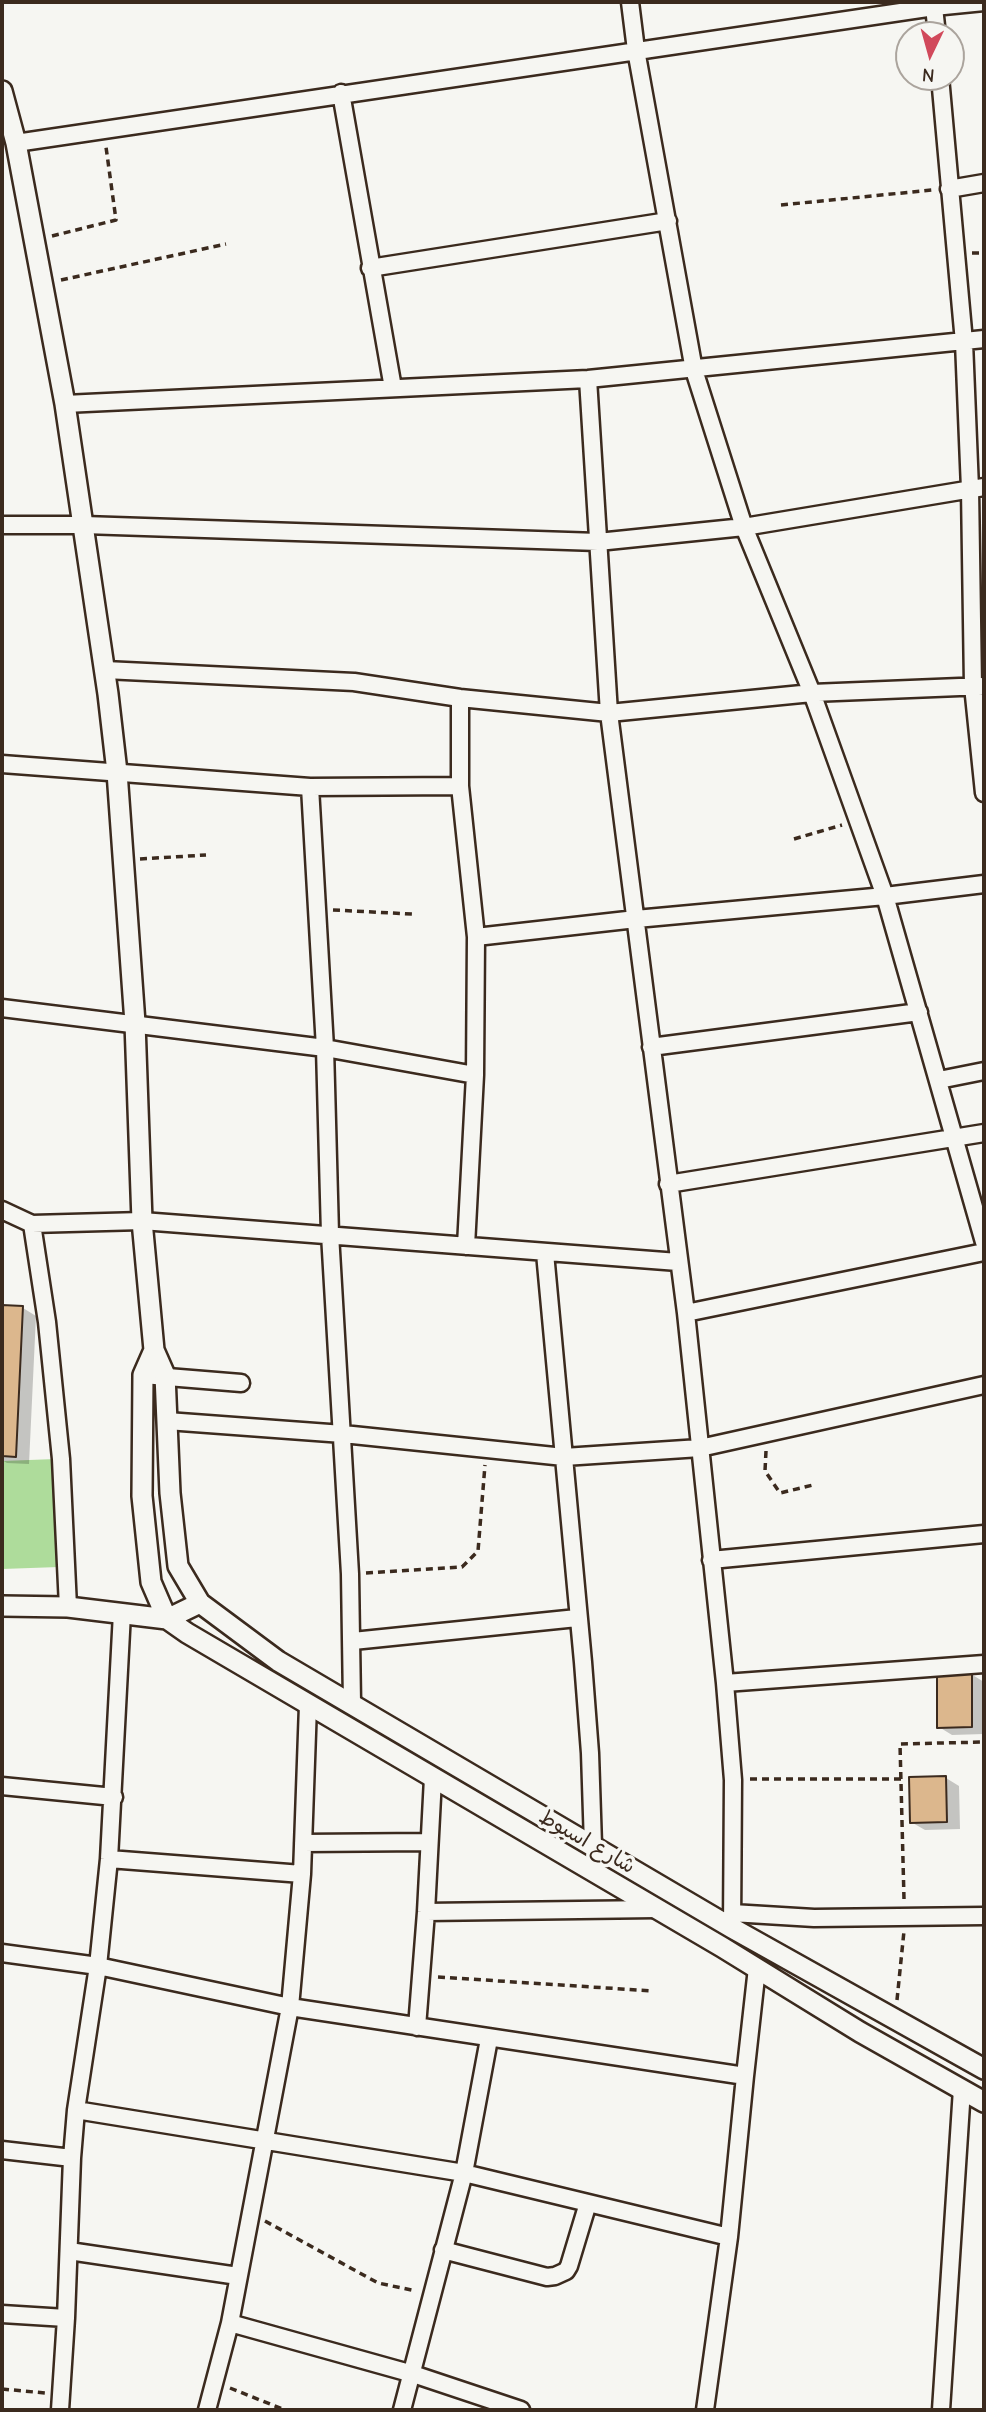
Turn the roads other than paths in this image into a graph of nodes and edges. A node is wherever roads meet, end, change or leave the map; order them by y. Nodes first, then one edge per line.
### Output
1 (630, 2) edge
2 (984, 2) edge
3 (934, 7) junction
4 (936, 21) edge
5 (636, 50) junction
6 (2, 91) edge
7 (941, 91) edge
8 (341, 93) junction
9 (6, 117) edge
10 (16, 143) junction
11 (984, 183) edge
12 (949, 189) junction
13 (668, 221) junction
14 (370, 268) junction
15 (984, 339) edge
16 (964, 342) junction
17 (694, 370) junction
18 (588, 379) junction
19 (393, 388) junction
20 (65, 404) junction
21 (977, 488) edge
22 (84, 525) junction
23 (2, 526) edge
24 (744, 527) junction
25 (598, 542) junction
26 (105, 670) junction
27 (979, 686) edge
28 (812, 693) junction
29 (460, 698) junction
30 (609, 713) junction
31 (2, 764) edge
32 (117, 772) junction
33 (460, 786) junction
34 (310, 787) junction
35 (984, 793) edge
36 (984, 884) edge
37 (885, 896) junction
38 (636, 919) junction
39 (476, 937) junction
40 (2, 1007) edge
41 (919, 1012) junction
42 (135, 1023) junction
43 (651, 1047) junction
44 (325, 1048) junction
45 (984, 1071) edge
46 (475, 1075) junction
47 (939, 1080) junction
48 (984, 1133) edge
49 (954, 1138) junction
50 (668, 1184) junction
51 (2, 1210) edge
52 (142, 1221) junction
53 (982, 1223) edge
54 (32, 1224) junction
55 (330, 1234) junction
56 (984, 1242) edge
57 (466, 1246) junction
58 (984, 1252) edge
59 (545, 1253) junction
60 (678, 1262) junction
61 (686, 1313) junction
62 (154, 1350) junction
63 (143, 1375) junction
64 (165, 1376) junction
65 (241, 1383) dead end
66 (984, 1385) edge
67 (167, 1421) junction
68 (343, 1434) junction
69 (700, 1448) junction
70 (564, 1457) junction
71 (984, 1534) edge
72 (711, 1560) junction
73 (178, 1566) junction
74 (151, 1582) junction
75 (200, 1603) junction
76 (2, 1606) edge
77 (68, 1607) junction
78 (129, 1613) junction
79 (577, 1618) junction
80 (167, 1619) junction
81 (352, 1641) junction
82 (984, 1664) edge
83 (725, 1683) junction
84 (352, 1703) junction
85 (308, 1705) junction
86 (433, 1778) junction
87 (2, 1786) edge
88 (114, 1797) junction
89 (428, 1842) junction
90 (303, 1843) junction
91 (593, 1845) junction
92 (109, 1859) junction
93 (302, 1874) junction
94 (656, 1909) junction
95 (426, 1912) junction
96 (984, 1916) edge
97 (732, 1920) junction
98 (2, 1953) edge
99 (98, 1966) junction
100 (757, 1968) junction
101 (290, 2007) junction
102 (417, 2026) junction
103 (489, 2039) junction
104 (984, 2069) edge
105 (745, 2076) junction
106 (962, 2089) junction
107 (984, 2102) edge
108 (76, 2110) junction
109 (265, 2141) junction
110 (2, 2150) edge
111 (72, 2158) junction
112 (464, 2173) junction
113 (588, 2203) junction
114 (729, 2237) junction
115 (443, 2250) junction
116 (69, 2252) junction
117 (238, 2276) junction
118 (2, 2315) edge
119 (66, 2318) junction
120 (230, 2323) junction
121 (413, 2374) junction
122 (60, 2402) edge
123 (207, 2410) edge
124 (402, 2410) edge
125 (521, 2410) edge
126 (705, 2410) edge
127 (941, 2410) edge

1 - 5 street
2 - 3 street
3 - 4 street
3 - 5 street
5 - 8 street
5 - 13 street
6 - 9 street
7 - 12 street
8 - 10 street
8 - 14 street
9 - 10 street
10 - 20 street
11 - 12 street
12 - 16 street
13 - 14 street
13 - 17 street
14 - 19 street
15 - 16 street
16 - 17 street
16 - 21 street
17 - 18 street
17 - 24 street
18 - 19 street
18 - 25 street
19 - 20 street
20 - 22 street
21 - 24 street
21 - 27 street
22 - 23 street
22 - 25 street
22 - 26 street
24 - 25 street
24 - 28 street
25 - 30 street
26 - 29 street
26 - 32 street
27 - 28 street
27 - 35 street
28 - 30 street
28 - 37 street
29 - 30 street
29 - 33 street
30 - 38 street
31 - 32 street
32 - 34 street
32 - 42 street
33 - 34 street
33 - 39 street
34 - 44 street
36 - 37 street
37 - 38 street
37 - 41 street
38 - 39 street
38 - 43 street
39 - 46 street
40 - 42 street
41 - 43 street
41 - 47 street
42 - 44 street
42 - 52 street
43 - 50 street
44 - 46 street
44 - 55 street
45 - 47 street
46 - 57 street
47 - 49 street
48 - 49 street
49 - 50 street
49 - 53 street
50 - 60 street
51 - 54 street
52 - 54 street
52 - 55 street
52 - 62 street
53 - 56 street
54 - 77 street
55 - 57 street
55 - 68 street
57 - 59 street
58 - 61 street
59 - 60 street
59 - 70 street
60 - 61 street
61 - 69 street
62 - 63 street
62 - 64 street
63 - 64 street
63 - 74 street
64 - 65 street
64 - 67 street
66 - 69 street
67 - 68 street
67 - 73 street
68 - 70 street
68 - 81 street
69 - 70 street
69 - 72 street
70 - 79 street
71 - 72 street
72 - 83 street
73 - 74 street
73 - 75 street
74 - 78 street
74 - 80 street
75 - 80 street
75 - 84 street, شارع اسيوط
76 - 77 street
77 - 78 street
78 - 80 street
78 - 88 street
79 - 81 street
79 - 91 street
80 - 85 street, شارع اسيوط
81 - 84 street
82 - 83 street
83 - 97 street
84 - 91 street, شارع اسيوط
85 - 86 street, شارع اسيوط
85 - 90 street
86 - 89 street
86 - 94 street, شارع اسيوط
87 - 88 street
88 - 92 street
89 - 90 street
89 - 95 street
90 - 93 street
91 - 97 street, شارع اسيوط
92 - 93 street
92 - 99 street
93 - 101 street
94 - 95 street
94 - 100 street, شارع اسيوط
95 - 102 street
96 - 97 street
97 - 104 street, شارع اسيوط
98 - 99 street
99 - 101 street
99 - 108 street
100 - 105 street
100 - 106 street, شارع اسيوط
101 - 102 street
101 - 109 street
102 - 103 street
103 - 105 street
103 - 112 street
105 - 114 street
106 - 107 street, شارع اسيوط
106 - 127 street
108 - 109 street
108 - 111 street
109 - 112 street
109 - 117 street
110 - 111 street
111 - 116 street
112 - 113 street
112 - 115 street
113 - 114 street
113 - 115 street
114 - 126 street
115 - 121 street
116 - 117 street
116 - 119 street
117 - 120 street
118 - 119 street
119 - 122 street
120 - 121 street
120 - 123 street
121 - 124 street
121 - 125 street

